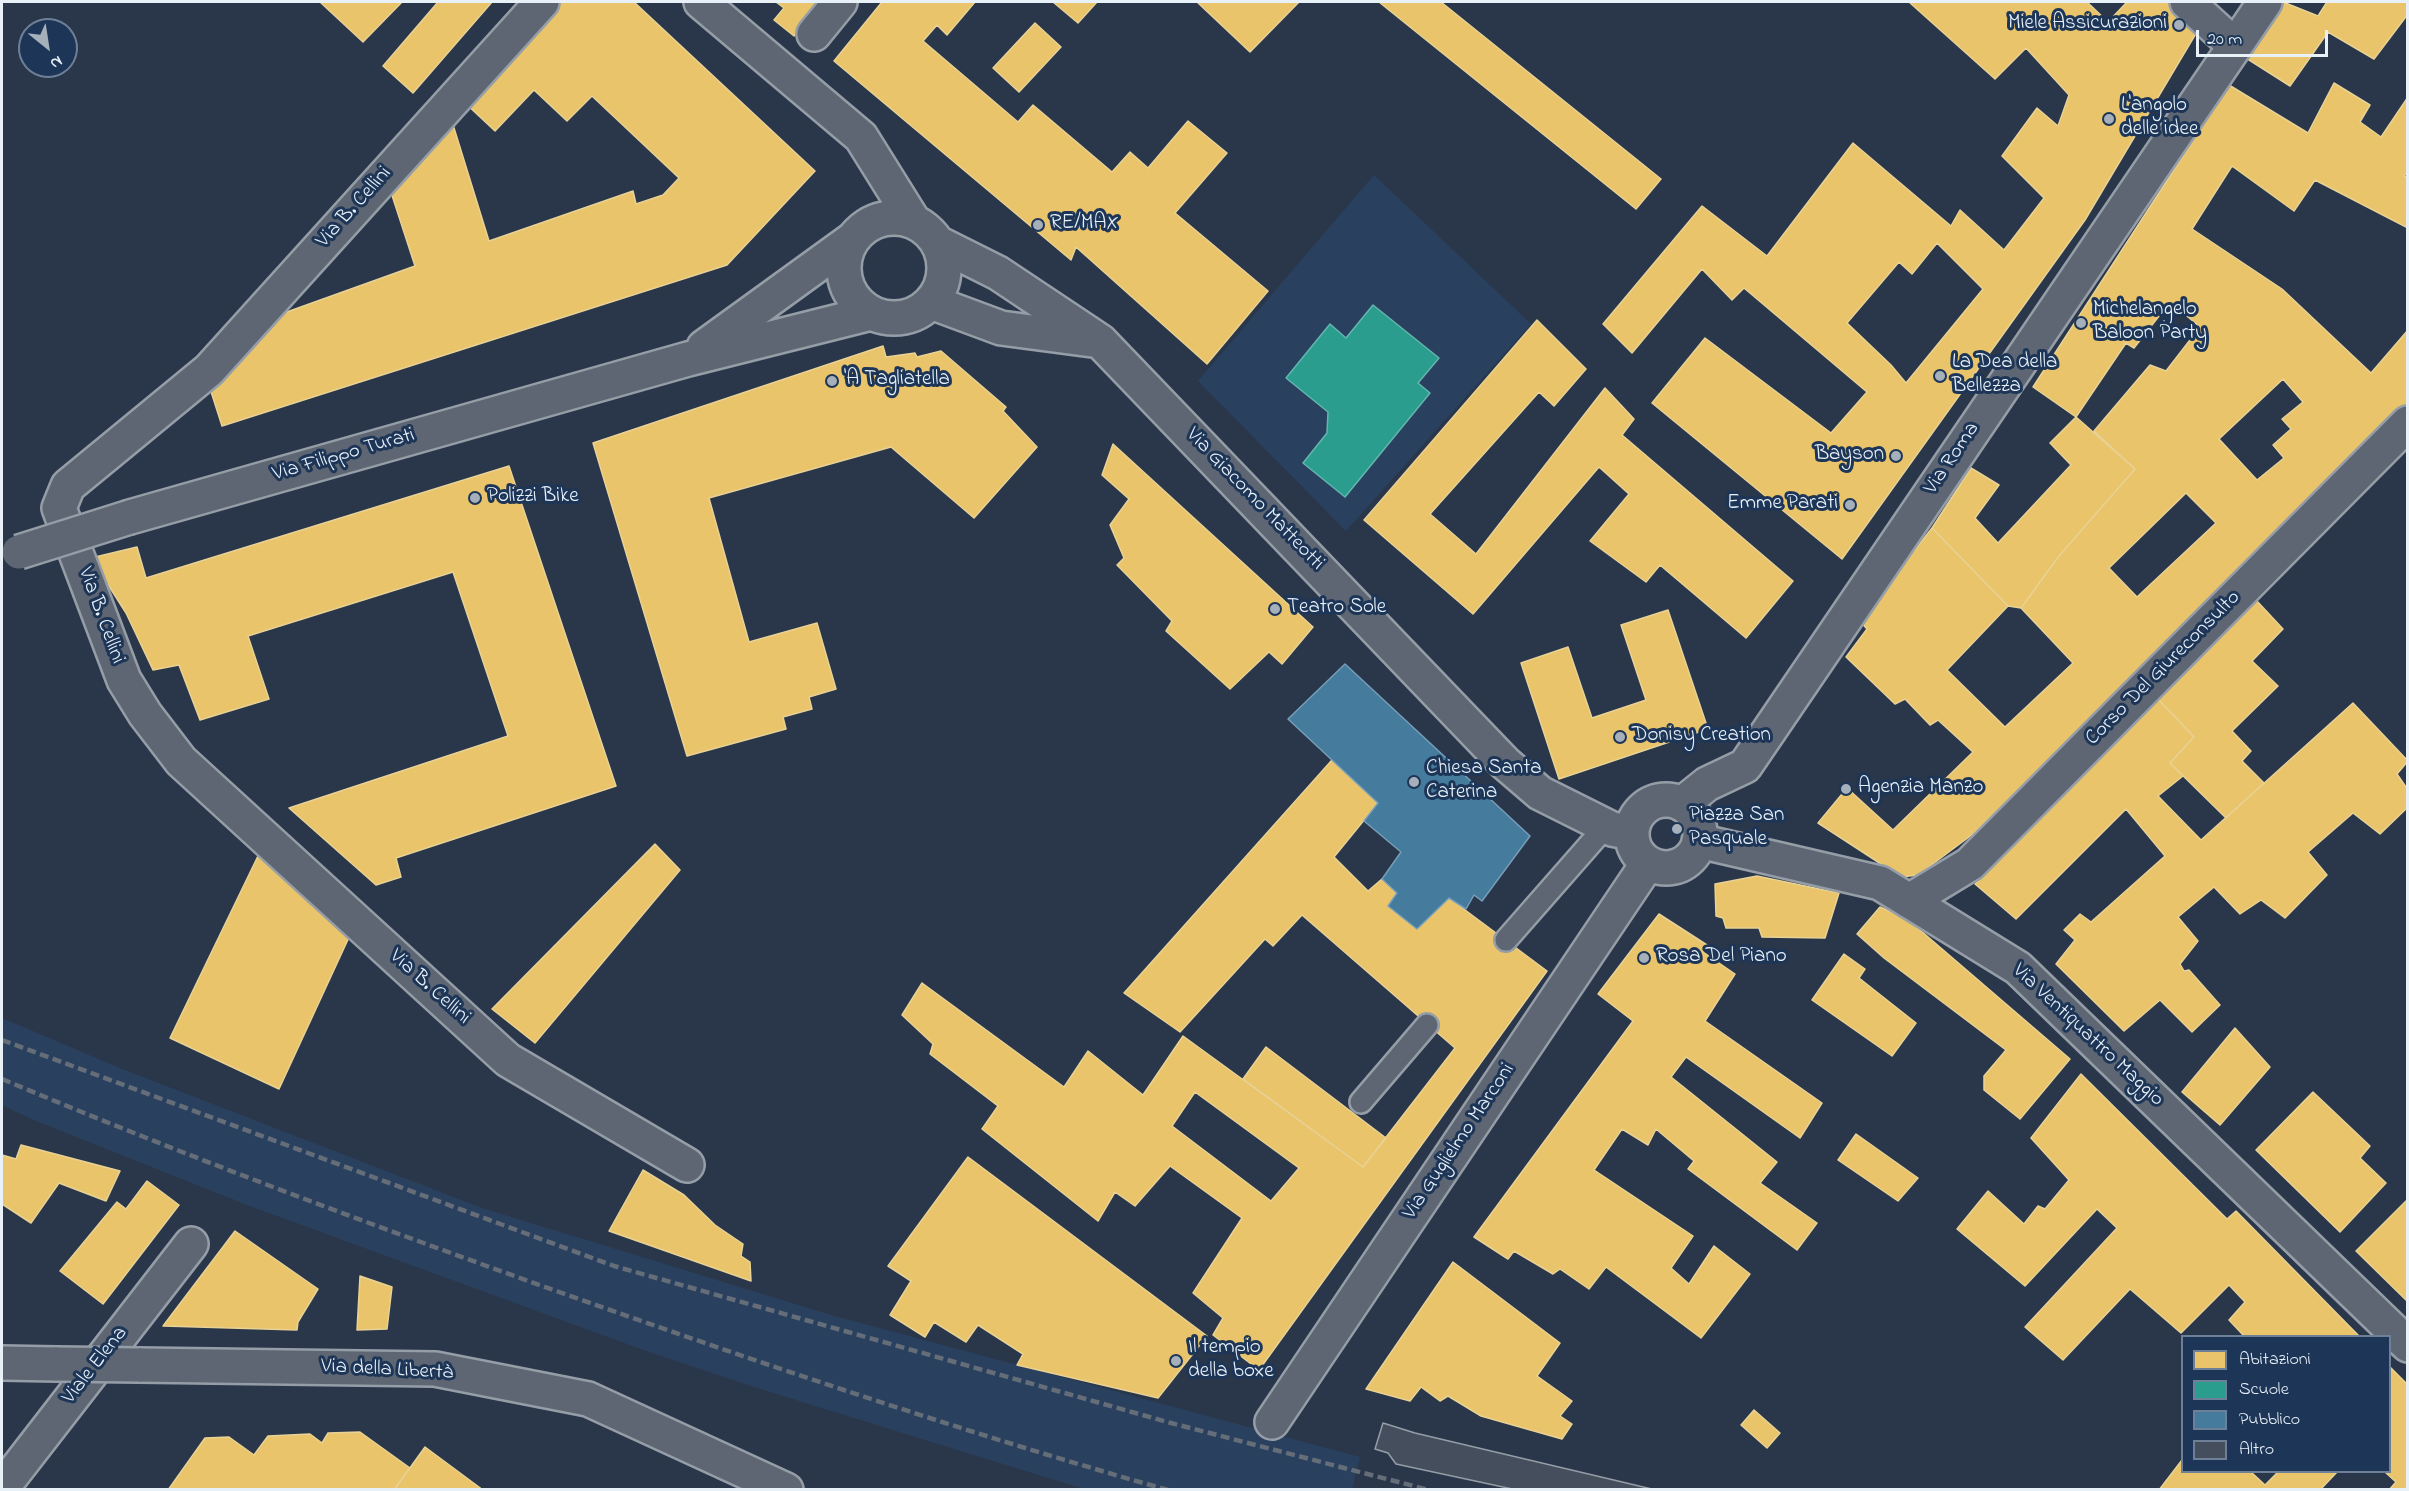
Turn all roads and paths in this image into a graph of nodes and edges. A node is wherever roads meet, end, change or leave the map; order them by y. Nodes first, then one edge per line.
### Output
1 (542, 2) edge
2 (701, 2) edge
3 (840, 2) edge
4 (2187, 2) edge
5 (2265, 2) edge
6 (813, 34) dead end
7 (2234, 45) junction
8 (861, 137) junction
9 (914, 222) junction
10 (859, 233) junction
11 (938, 243) junction
12 (931, 302) junction
13 (872, 313) junction
14 (1100, 341) junction
15 (688, 359) junction
16 (2408, 423) edge
17 (10, 555) edge
18 (1682, 804) junction
19 (1619, 829) junction
20 (1699, 841) junction
21 (1648, 863) junction
22 (1909, 901) junction
23 (1506, 940) dead end
24 (1427, 1024) dead end
25 (1361, 1102) dead end
26 (687, 1165) dead end
27 (191, 1244) dead end
28 (2408, 1345) edge
29 (2, 1363) edge
30 (1272, 1422) dead end
31 (2, 1488) edge
32 (786, 1490) edge

1 - 26 street, Via B. Cellini
2 - 8 street
3 - 6 street
4 - 7 street
5 - 7 street, Via Roma
7 - 18 street, Via Roma
8 - 9 street
8 - 10 street
9 - 10 street
9 - 11 street
10 - 13 street
10 - 15 street, Via Filippo Turati
11 - 12 street
11 - 14 street, Via Giacomo Matteotti
12 - 13 street
12 - 14 street
13 - 15 street, Via Filippo Turati
14 - 19 street, Via Giacomo Matteotti
15 - 17 street, Via Filippo Turati, bridge
16 - 22 street, Corso Del Giureconsulto
18 - 19 street
18 - 20 street
19 - 21 street
19 - 23 lane
20 - 21 street
20 - 22 street, Via Ventiquattro Maggio
21 - 30 street, Via Guglielmo Marconi
22 - 28 street, Via Ventiquattro Maggio
24 - 25 lane
27 - 31 street, Viale Elena
29 - 32 street, Via della Libertà, bridge

